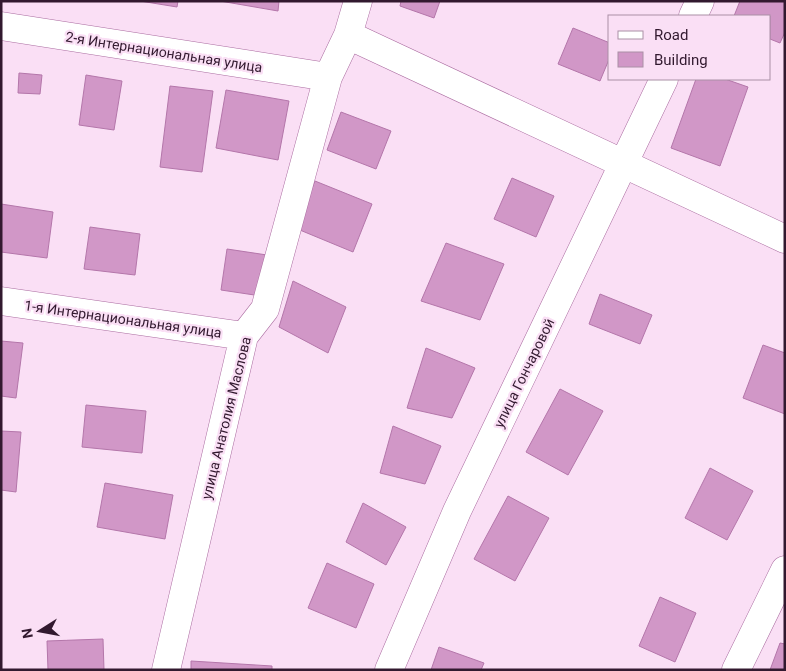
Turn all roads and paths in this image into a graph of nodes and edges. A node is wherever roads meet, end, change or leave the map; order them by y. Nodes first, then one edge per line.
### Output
1 (358, 1) edge
2 (700, 1) edge
3 (693, 15) edge
4 (1, 26) edge
5 (348, 35) junction
6 (328, 77) junction
7 (664, 80) edge
8 (625, 164) junction
9 (785, 239) edge
10 (1, 302) edge
11 (244, 336) junction
12 (785, 570) edge
13 (166, 670) edge
14 (389, 670) edge
15 (736, 670) edge

1 - 5 street, улица Анатолия Маслова
2 - 3 street
4 - 6 street, 2-я Интернациональная улица
5 - 6 street, улица Анатолия Маслова
5 - 8 street
6 - 11 street, улица Анатолия Маслова
7 - 8 street, улица Гончаровой
8 - 9 street
8 - 14 street, улица Гончаровой
10 - 11 street, 1-я Интернациональная улица
11 - 13 street, улица Анатолия Маслова
12 - 15 street

